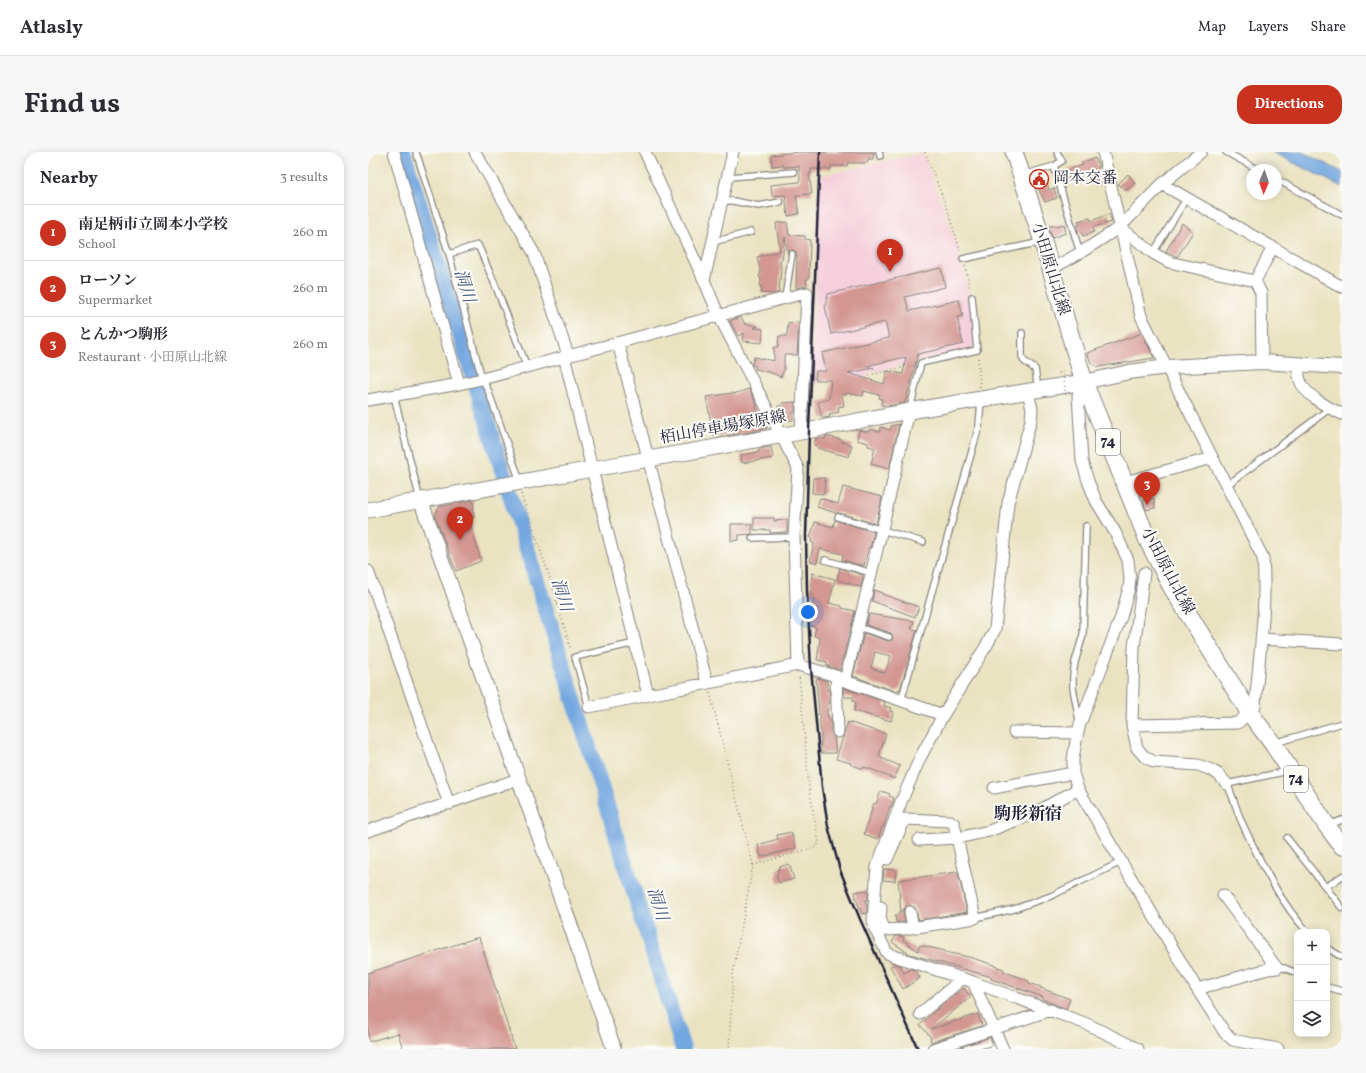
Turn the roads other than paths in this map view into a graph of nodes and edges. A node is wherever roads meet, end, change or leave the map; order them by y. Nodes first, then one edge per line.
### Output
1 (394, 152) edge
2 (416, 152) edge
3 (475, 152) edge
4 (644, 152) edge
5 (733, 152) edge
6 (1014, 152) edge
7 (1057, 152) edge
8 (1103, 152) edge
9 (1201, 152) edge
10 (1226, 152) edge
11 (1248, 164) edge
12 (1054, 166) junction
13 (794, 172) dead end
14 (1021, 176) junction
15 (728, 177) junction
16 (1282, 182) edge
17 (1162, 184) junction
18 (1186, 199) junction
19 (723, 201) junction
20 (780, 202) dead end
21 (1342, 215) edge
22 (1120, 227) junction
23 (751, 232) dead end
24 (713, 242) junction
25 (1043, 242) junction
26 (1273, 247) junction
27 (1080, 253) junction
28 (1153, 253) junction
29 (449, 254) junction
30 (792, 254) dead end
31 (963, 259) road end
32 (1051, 269) junction
33 (704, 280) junction
34 (1255, 281) junction
35 (1342, 287) edge
36 (972, 297) road end
37 (785, 298) junction
38 (719, 316) junction
39 (1022, 333) dead end
40 (618, 343) junction
41 (566, 355) junction
42 (1262, 362) junction
43 (1299, 364) junction
44 (527, 367) junction
45 (1168, 367) junction
46 (1342, 367) edge
47 (482, 379) junction
48 (1084, 382) junction
49 (459, 384) junction
50 (1033, 390) junction
51 (394, 396) junction
52 (368, 400) edge
53 (981, 400) junction
54 (1329, 409) junction
55 (910, 411) junction
56 (1342, 414) edge
57 (801, 432) junction
58 (781, 435) junction
59 (1212, 458) junction
60 (648, 460) junction
61 (592, 469) junction
62 (1125, 482) junction
63 (521, 483) junction
64 (1226, 486) junction
65 (421, 501) junction
66 (368, 510) edge
67 (838, 516) dead end
68 (1086, 526) dead end
69 (882, 529) junction
70 (794, 537) junction
71 (752, 538) dead end
72 (923, 542) dead end
73 (825, 560) dead end
74 (368, 571) edge
75 (1144, 572) dead end
76 (872, 573) junction
77 (858, 627) junction
78 (889, 637) dead end
79 (1261, 639) junction
80 (635, 643) junction
81 (1342, 644) edge
82 (798, 665) junction
83 (840, 678) junction
84 (707, 683) junction
85 (648, 695) junction
86 (901, 701) junction
87 (589, 707) joint
88 (1250, 712) junction
89 (943, 715) junction
90 (1342, 723) edge
91 (1132, 725) junction
92 (1079, 729) junction
93 (838, 732) dead end
94 (1014, 732) dead end
95 (1273, 744) junction
96 (1291, 770) junction
97 (1073, 773) junction
98 (518, 779) junction
99 (1227, 784) junction
100 (994, 788) dead end
101 (1078, 789) junction
102 (449, 804) junction
103 (1335, 823) edge
104 (368, 831) edge
105 (958, 838) junction
106 (1287, 838) dead end
107 (919, 840) dead end
108 (1342, 846) edge
109 (1122, 862) junction
110 (877, 867) junction
111 (1342, 876) edge
112 (876, 882) junction
113 (1326, 887) junction
114 (1224, 895) dead end
115 (1342, 908) edge
116 (910, 912) dead end
117 (975, 918) junction
118 (913, 928) junction
119 (1305, 929) edge
120 (1330, 950) edge
121 (1342, 957) edge
122 (1277, 968) junction
123 (1294, 972) edge
124 (962, 979) junction
125 (973, 982) junction
126 (1330, 988) edge
127 (1197, 989) junction
128 (1342, 992) edge
129 (1051, 1010) junction
130 (920, 1014) dead end
131 (994, 1029) junction
132 (614, 1049) edge
133 (933, 1049) edge
134 (1003, 1049) edge
135 (1139, 1049) edge
136 (1278, 1049) edge

1 - 49 street
2 - 29 lane
3 - 41 street
4 - 33 street
5 - 15 street
6 - 14 main road, 小田原山北線 / 74
7 - 12 lane
8 - 22 street
9 - 17 street
10 - 11 lane
12 - 14 lane
12 - 27 lane
13 - 15 lane
14 - 25 main road, 小田原山北線 / 74
15 - 19 street
16 - 21 lane
17 - 18 street
17 - 22 street
18 - 26 street
18 - 28 lane
19 - 20 lane
19 - 24 street
22 - 27 street
22 - 28 street
22 - 45 street
23 - 24 lane
24 - 33 street
25 - 31 lane
25 - 32 main road, 小田原山北線 / 74
26 - 34 street
26 - 35 street
27 - 32 street
28 - 34 street
29 - 44 lane
29 - 47 lane
30 - 37 lane
32 - 48 main road, 小田原山北線 / 74
33 - 38 street
34 - 42 street
36 - 55 lane
37 - 38 street
37 - 57 street
38 - 40 street
38 - 58 street
39 - 50 lane
40 - 41 street
40 - 60 street
41 - 44 street
41 - 61 street
42 - 43 street
42 - 45 street
43 - 46 street
43 - 54 street
44 - 47 street
45 - 48 street
45 - 59 street
47 - 49 street
47 - 63 lane
48 - 50 main road, 栢山停車場塚原線
48 - 62 main road, 小田原山北線 / 74
48 - 92 street
49 - 51 street
50 - 53 main road, 栢山停車場塚原線
50 - 89 street
51 - 52 street
51 - 65 lane
53 - 55 main road, 栢山停車場塚原線
53 - 86 lane
54 - 56 street
54 - 64 lane
55 - 57 main road, 栢山停車場塚原線
55 - 69 street
57 - 58 main road, 栢山停車場塚原線
58 - 60 main road, 栢山停車場塚原線
58 - 70 street
59 - 62 street
59 - 64 street
60 - 61 main road, 栢山停車場塚原線
60 - 84 street
61 - 63 main road, 栢山停車場塚原線
61 - 80 street
62 - 88 main road, 小田原山北線 / 74
63 - 65 main road, 栢山停車場塚原線
64 - 79 street
65 - 66 main road, 栢山停車場塚原線
65 - 98 street
67 - 69 lane
68 - 92 lane
69 - 72 lane
69 - 76 street
70 - 71 lane
70 - 82 street
73 - 76 lane
74 - 102 street
75 - 91 street
76 - 77 street
77 - 78 lane
77 - 83 street
79 - 81 street
79 - 88 street
80 - 85 street
80 - 87 lane
82 - 83 street
82 - 84 street
83 - 86 street
83 - 93 street
84 - 85 street
85 - 87 street
86 - 89 street
88 - 91 street
88 - 95 main road, 小田原山北線 / 74
89 - 110 street
90 - 95 lane
91 - 99 street
92 - 94 street
92 - 97 street
95 - 96 main road, 小田原山北線 / 74
96 - 99 lane
96 - 103 main road, 小田原山北線 / 74
97 - 100 street
97 - 101 street
98 - 102 street
98 - 132 street
99 - 119 lane
101 - 105 street
101 - 109 street
102 - 104 street
103 - 108 main road, 小田原山北線 / 74
105 - 107 street
105 - 110 street
105 - 117 street
106 - 113 lane
109 - 117 lane
109 - 127 street
110 - 112 street
111 - 113 lane
112 - 118 street
112 - 124 street
113 - 115 lane
114 - 122 street
116 - 118 street
117 - 118 street
120 - 121 lane
122 - 123 lane
122 - 127 street
124 - 125 street
124 - 130 street
125 - 129 street
125 - 131 street
126 - 128 lane
127 - 136 street
129 - 131 street
129 - 135 street
131 - 133 street
131 - 134 street

